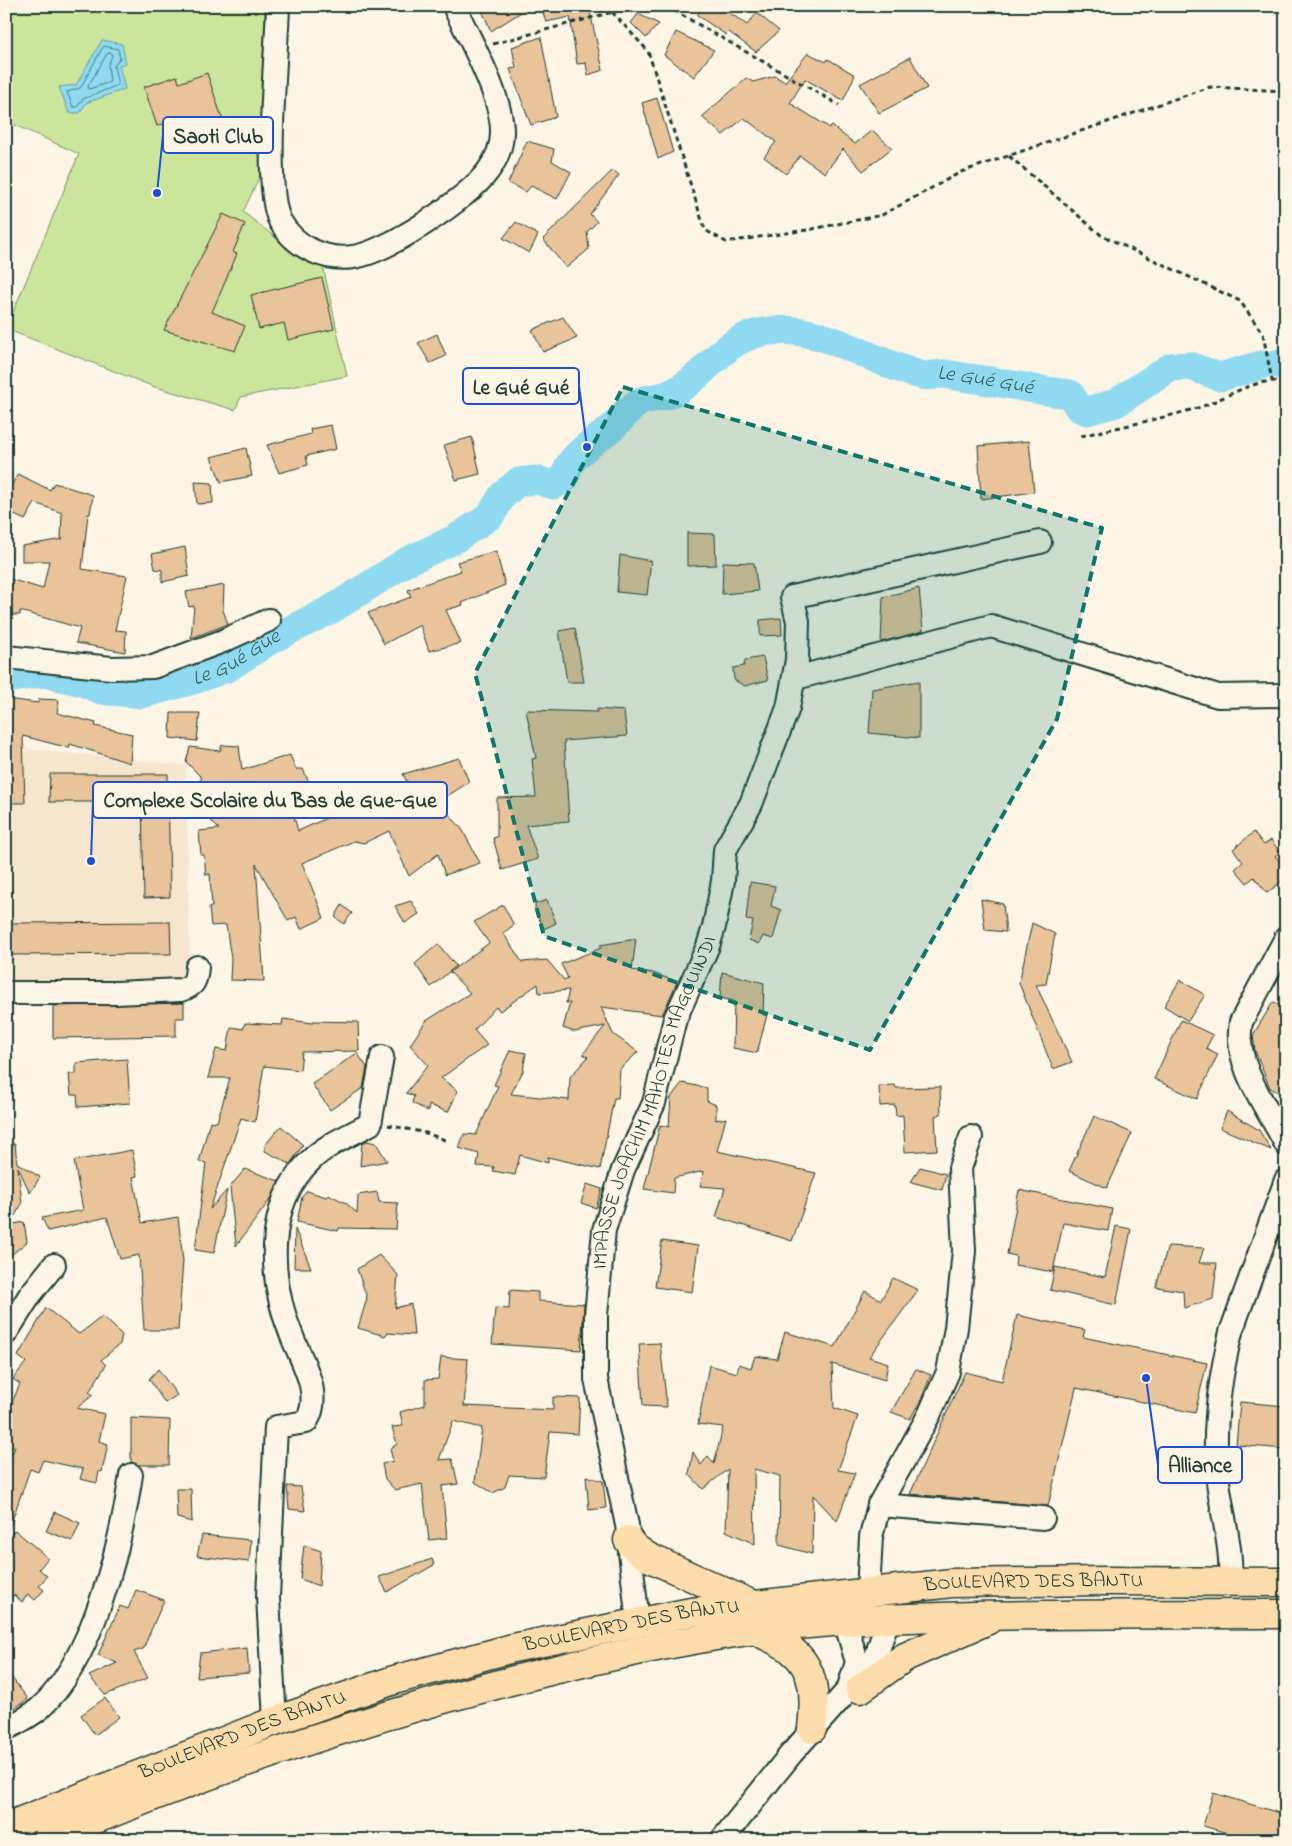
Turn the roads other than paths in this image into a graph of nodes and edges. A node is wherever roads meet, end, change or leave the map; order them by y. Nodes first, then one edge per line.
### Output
1 (278, 6) edge
2 (454, 6) edge
3 (1040, 542) dead end
4 (269, 620) dead end
5 (6, 657) edge
6 (796, 678) junction
7 (1286, 695) edge
8 (1286, 938) edge
9 (197, 967) dead end
10 (6, 993) edge
11 (382, 1057) dead end
12 (971, 1137) dead end
13 (1286, 1144) edge
14 (1286, 1180) edge
15 (54, 1265) dead end
16 (6, 1333) edge
17 (131, 1475) dead end
18 (879, 1505) junction
19 (1043, 1518) dead end
20 (628, 1540) junction
21 (1230, 1582) junction
22 (1286, 1582) edge
23 (868, 1592) junction
24 (1286, 1614) edge
25 (998, 1616) junction
26 (754, 1617) junction
27 (888, 1619) junction
28 (845, 1621) junction
29 (638, 1623) junction
30 (849, 1696) junction
31 (275, 1721) junction
32 (6, 1729) edge
33 (812, 1729) junction
34 (6, 1827) edge
35 (46, 1840) edge
36 (722, 1840) edge

1 - 2 street
3 - 6 street, IMPASSE JOACHIM MAHOTES MAGOUINDI
4 - 5 street
6 - 7 street
6 - 20 street, IMPASSE JOACHIM MAHOTES MAGOUINDI
8 - 13 street
9 - 10 street
11 - 31 street
12 - 18 street
14 - 21 street
15 - 16 street
17 - 32 street
18 - 19 street
18 - 23 street
20 - 26 highway
20 - 29 street, IMPASSE JOACHIM MAHOTES MAGOUINDI
21 - 22 highway, BOULEVARD DES BANTU
21 - 23 highway, BOULEVARD DES BANTU
23 - 26 highway, BOULEVARD DES BANTU
24 - 25 highway, BOULEVARD DES BANTU
25 - 27 highway, BOULEVARD DES BANTU
25 - 30 highway
26 - 28 highway, BOULEVARD DES BANTU
26 - 29 highway, BOULEVARD DES BANTU
26 - 33 highway
26 - 35 highway, BOULEVARD DES BANTU
27 - 28 highway, BOULEVARD DES BANTU
27 - 30 street
28 - 30 street
29 - 31 highway, BOULEVARD DES BANTU
30 - 33 street
31 - 34 highway, BOULEVARD DES BANTU
33 - 36 street

